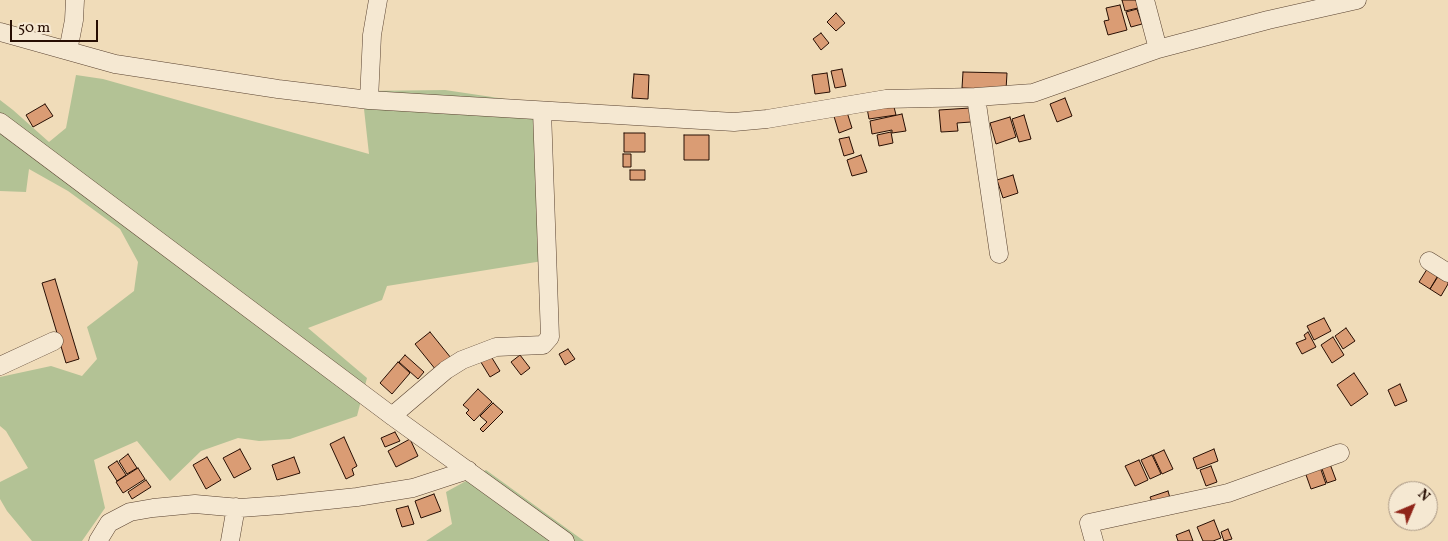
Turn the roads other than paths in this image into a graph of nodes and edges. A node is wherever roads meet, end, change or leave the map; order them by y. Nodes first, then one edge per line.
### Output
1 (75, 0) edge
2 (378, 0) edge
3 (1144, 0) edge
4 (1357, 0) edge
5 (0, 32) edge
6 (1158, 49) junction
7 (68, 51) junction
8 (976, 97) junction
9 (369, 100) junction
10 (542, 111) junction
11 (0, 122) edge
12 (999, 254) dead end
13 (1429, 261) dead end
14 (1448, 273) edge
15 (54, 341) dead end
16 (0, 366) edge
17 (392, 416) junction
18 (1340, 452) dead end
19 (468, 470) junction
20 (236, 507) junction
21 (98, 541) edge
22 (230, 541) edge
23 (565, 541) edge
24 (1094, 541) edge

1 - 7 street
2 - 9 street
3 - 6 street
4 - 6 street
5 - 7 street
6 - 8 street
7 - 9 street
8 - 10 street
8 - 12 street
9 - 10 street
10 - 17 street
11 - 17 street
13 - 14 street
15 - 16 street
17 - 19 street
18 - 24 street
19 - 20 street
19 - 23 street
20 - 21 street
20 - 22 street

